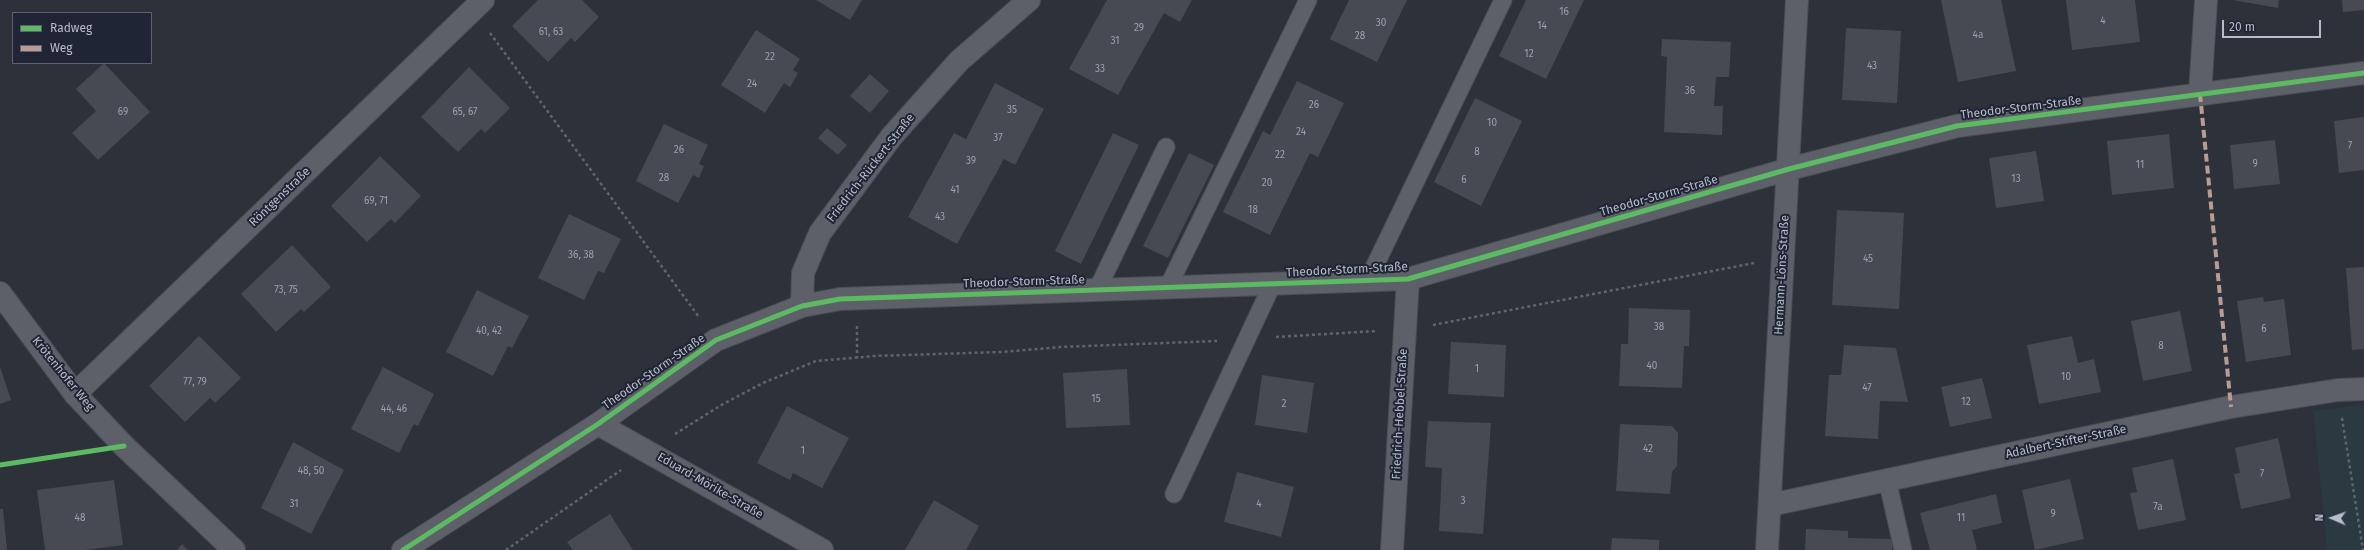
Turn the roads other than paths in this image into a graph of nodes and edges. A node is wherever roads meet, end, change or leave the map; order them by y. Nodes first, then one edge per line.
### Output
1 (1029, 0) edge
2 (1308, 0) edge
3 (1503, 0) edge
4 (1797, 0) edge
5 (2206, 0) edge
6 (478, 5) edge
7 (2364, 73) edge
8 (2200, 94) junction
9 (1166, 146) dead end
10 (1789, 169) junction
11 (1408, 279) junction
12 (1368, 280) junction
13 (1274, 283) junction
14 (1168, 287) junction
15 (1097, 290) junction
16 (0, 293) edge
17 (802, 306) junction
18 (2364, 388) edge
19 (76, 394) junction
20 (598, 424) junction
21 (1887, 479) junction
22 (1174, 494) dead end
23 (1770, 505) junction
24 (234, 550) edge
25 (403, 550) edge
26 (822, 550) edge
27 (1392, 550) edge
28 (1767, 550) edge
29 (1903, 550) edge

1 - 17 street, Friedrich-Rückert-Straße
2 - 14 lane
3 - 12 lane
4 - 10 street, Hermann-Löns-Straße
5 - 8 street
6 - 19 street, Röntgenstraße
7 - 8 street, Theodor-Storm-Straße
8 - 10 street, Theodor-Storm-Straße
9 - 15 lane
10 - 11 street, Theodor-Storm-Straße
10 - 23 street, Hermann-Löns-Straße
11 - 12 street, Theodor-Storm-Straße
11 - 27 street, Friedrich-Hebbel-Straße
12 - 13 street, Theodor-Storm-Straße
13 - 14 street, Theodor-Storm-Straße
13 - 22 lane
14 - 15 street, Theodor-Storm-Straße
15 - 17 street, Theodor-Storm-Straße
16 - 19 street, Krötenhofer Weg
17 - 20 street, Theodor-Storm-Straße
18 - 21 street, Adalbert-Stifter-Straße
19 - 24 street, Krötenhofer Weg
20 - 25 street, Theodor-Storm-Straße
20 - 26 street, Eduard-Mörike-Straße
21 - 23 street, Adalbert-Stifter-Straße
21 - 29 lane
23 - 28 street, Hermann-Löns-Straße

